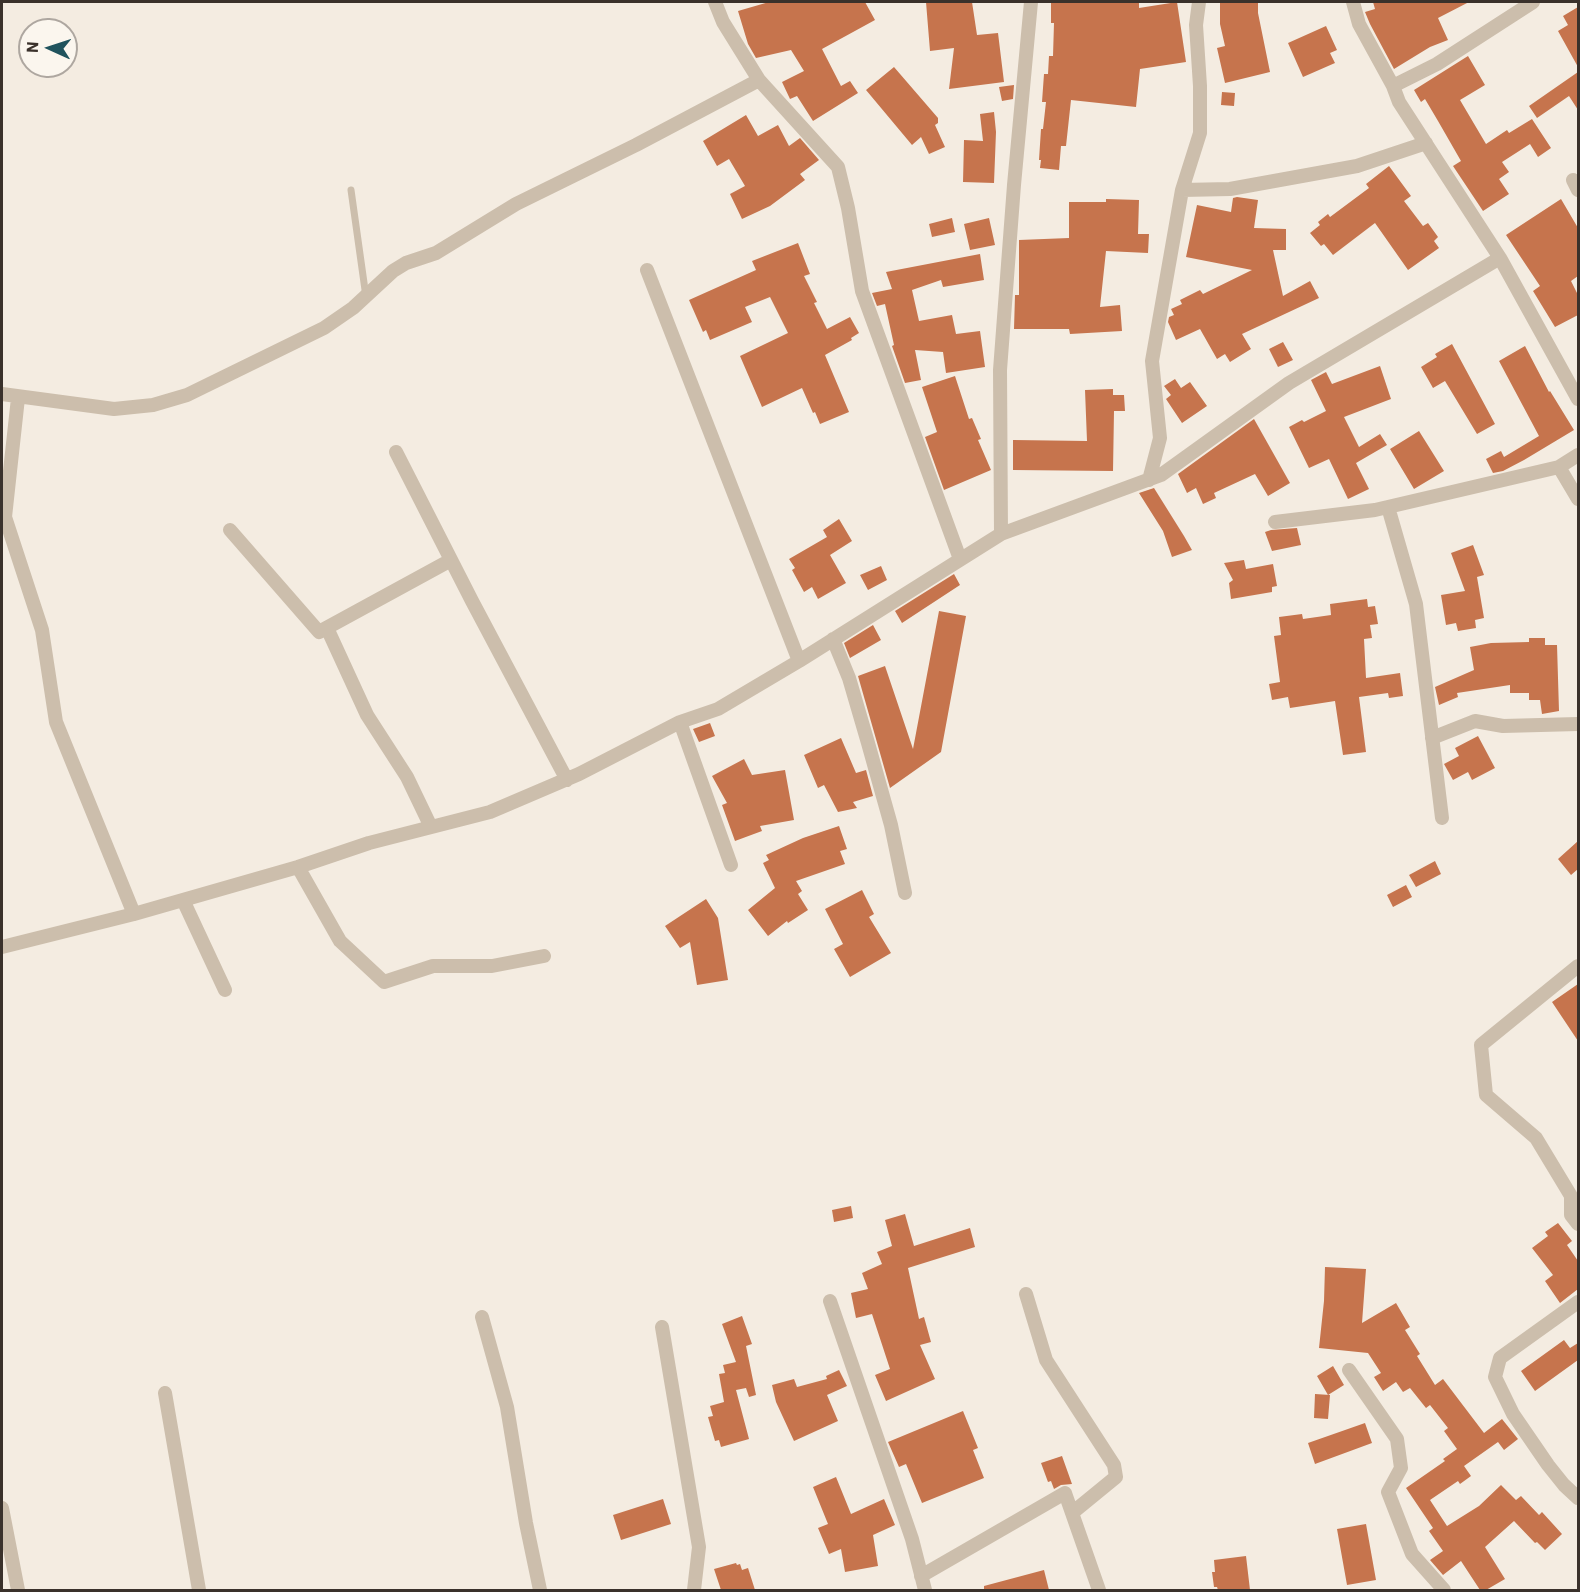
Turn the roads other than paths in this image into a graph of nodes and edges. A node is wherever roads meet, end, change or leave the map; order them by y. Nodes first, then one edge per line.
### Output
1 (715, 2) edge
2 (1031, 2) edge
3 (1199, 2) edge
4 (1353, 2) edge
5 (1533, 2) edge
6 (759, 80) junction
7 (1393, 86) junction
8 (1426, 143) junction
9 (351, 190) dead end
10 (1182, 190) junction
11 (1500, 258) junction
12 (647, 270) dead end
13 (366, 297) junction
14 (2, 394) edge
15 (18, 398) junction
16 (1578, 399) edge
17 (1160, 438) junction
18 (396, 452) dead end
19 (1578, 455) edge
20 (1173, 467) junction
21 (1559, 467) junction
22 (1149, 480) junction
23 (1578, 499) edge
24 (1388, 507) junction
25 (1275, 522) dead end
26 (230, 531) dead end
27 (1001, 534) junction
28 (960, 559) junction
29 (451, 560) junction
30 (327, 628) junction
31 (833, 639) junction
32 (799, 661) junction
33 (680, 722) junction
34 (1578, 724) edge
35 (1432, 738) junction
36 (567, 780) junction
37 (1442, 818) dead end
38 (431, 827) junction
39 (731, 865) dead end
40 (298, 867) junction
41 (905, 893) dead end
42 (183, 900) junction
43 (134, 914) junction
44 (2, 947) edge
45 (544, 956) dead end
46 (1578, 966) edge
47 (225, 990) dead end
48 (1578, 1224) edge
49 (1026, 1294) dead end
50 (830, 1301) dead end
51 (1578, 1302) edge
52 (482, 1317) dead end
53 (662, 1327) dead end
54 (1350, 1370) dead end
55 (165, 1393) dead end
56 (1578, 1498) edge
57 (2, 1508) edge
58 (1072, 1513) junction
59 (921, 1576) junction
60 (18, 1590) edge
61 (199, 1590) edge
62 (540, 1590) edge
63 (694, 1590) edge
64 (925, 1590) edge
65 (1099, 1590) edge
66 (1444, 1590) edge

1 - 6 street
2 - 27 street
3 - 10 street
4 - 7 street
5 - 7 street
6 - 13 street
6 - 28 street
7 - 8 street
8 - 10 street
8 - 11 street
9 - 13 lane
10 - 17 street
11 - 16 street
11 - 20 street
12 - 32 street
13 - 15 street
14 - 15 street
15 - 43 street
17 - 20 street
17 - 22 street
18 - 29 street
19 - 21 street
20 - 22 street
21 - 23 street
21 - 24 street
22 - 27 street
24 - 25 street
24 - 35 street
26 - 30 street
27 - 28 street
28 - 31 street
29 - 30 street
29 - 36 street
30 - 38 street
31 - 32 street
31 - 41 street
32 - 33 street
33 - 36 street
33 - 39 street
34 - 35 street
35 - 37 street
36 - 38 street
38 - 40 street
40 - 42 street
40 - 45 street
42 - 43 street
42 - 47 street
43 - 44 street
46 - 48 street
49 - 58 street
50 - 59 street
51 - 56 street
52 - 62 street
53 - 63 street
54 - 66 street
55 - 61 street
57 - 60 street
58 - 59 street
58 - 65 street
59 - 64 street

